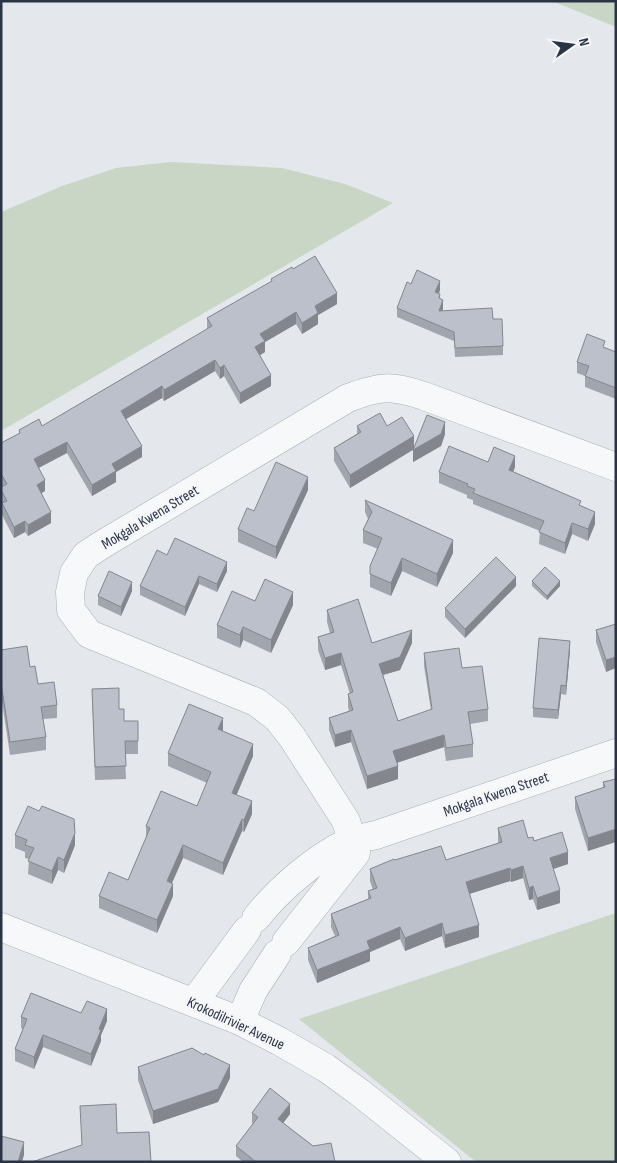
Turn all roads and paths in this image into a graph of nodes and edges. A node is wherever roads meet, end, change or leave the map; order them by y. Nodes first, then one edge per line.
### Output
1 (616, 467) edge
2 (616, 753) edge
3 (358, 847) junction
4 (1, 927) edge
5 (194, 1002) junction
6 (240, 1021) junction
7 (447, 1162) edge

1 - 3 street, Mokgala Kwena Street
2 - 3 street, Mokgala Kwena Street
3 - 5 street, Mokgala Kwena Street
3 - 6 street
4 - 5 street, Krokodilrivier Avenue
5 - 6 street, Krokodilrivier Avenue
6 - 7 street, Krokodilrivier Avenue

